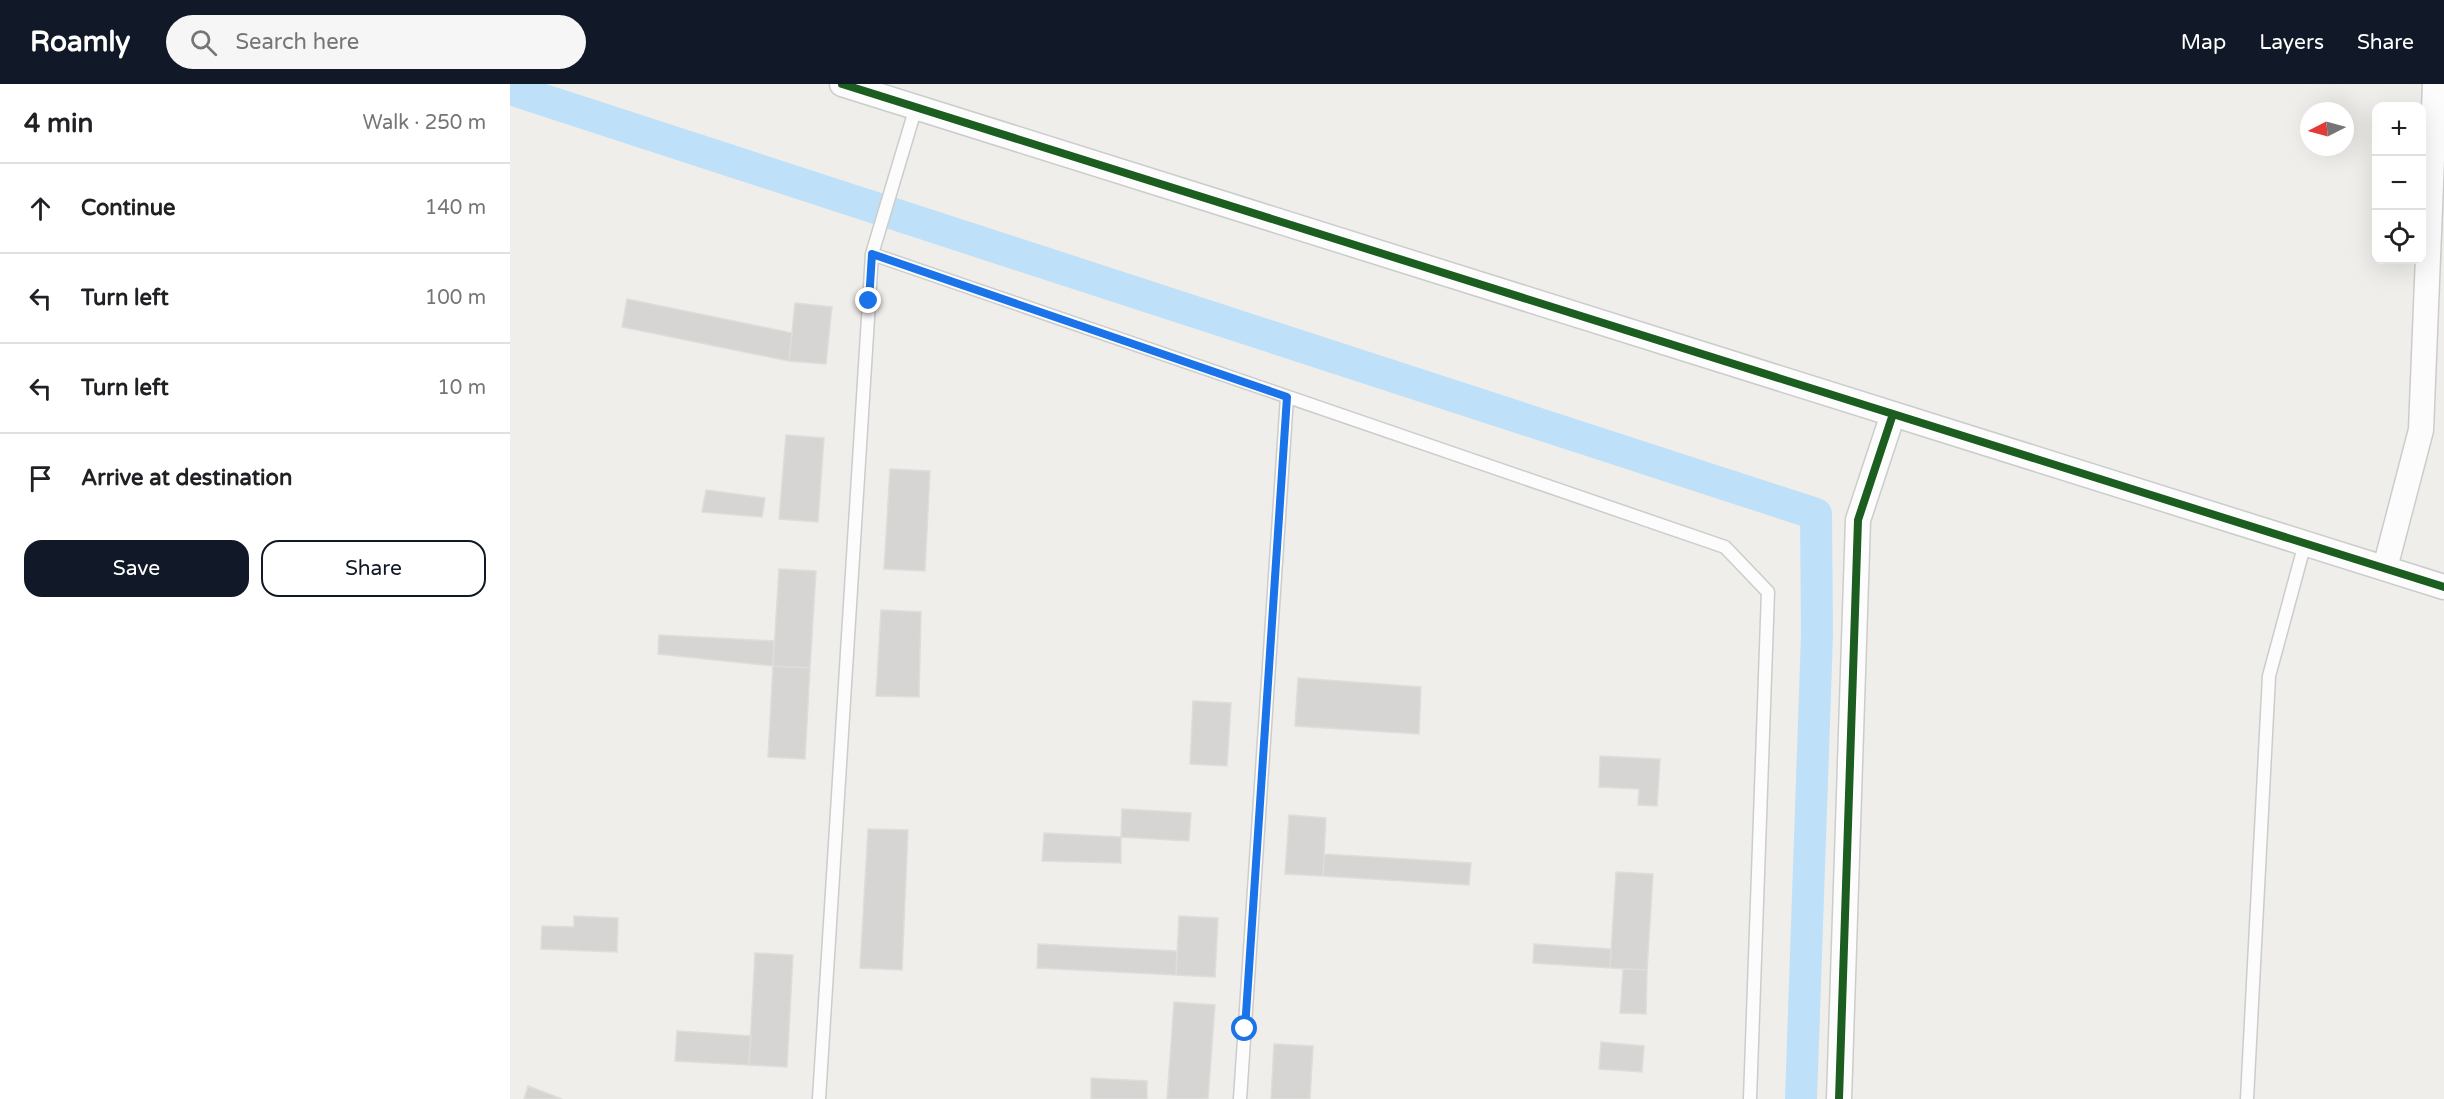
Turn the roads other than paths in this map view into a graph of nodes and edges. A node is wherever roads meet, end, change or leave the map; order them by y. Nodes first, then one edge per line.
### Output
1 (842, 84) edge
2 (2435, 84) edge
3 (916, 107) junction
4 (872, 253) junction
5 (1287, 397) junction
6 (1893, 414) junction
7 (2305, 543) junction
8 (2385, 568) junction
9 (2444, 587) edge
10 (819, 1099) edge
11 (1240, 1099) edge
12 (1750, 1099) edge
13 (1839, 1099) edge
14 (2247, 1099) edge

1 - 3 street
2 - 8 street
3 - 4 lane
3 - 6 street
4 - 5 lane
4 - 10 lane
5 - 11 lane
5 - 12 lane
6 - 7 street
6 - 13 street
7 - 8 street
7 - 14 lane
8 - 9 street

